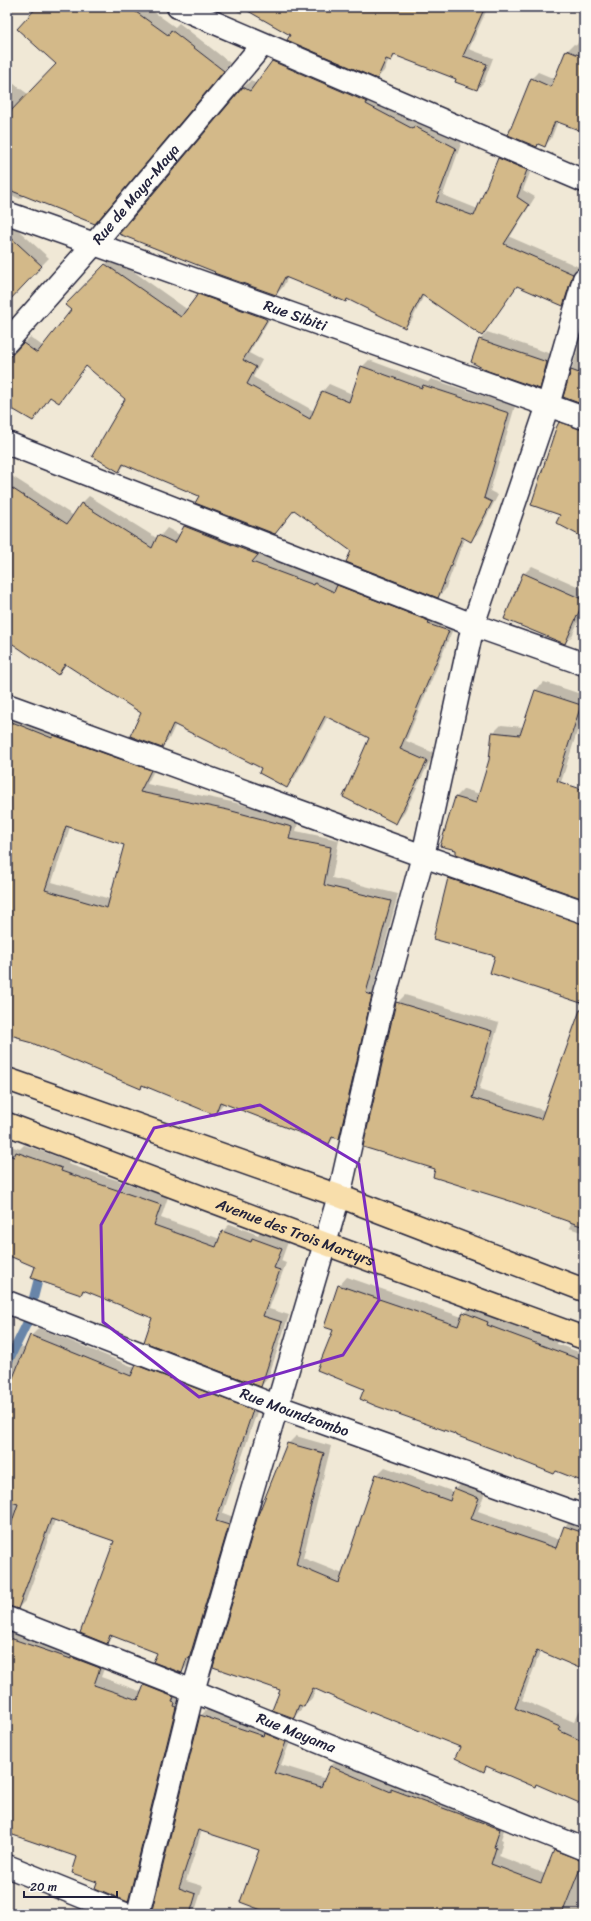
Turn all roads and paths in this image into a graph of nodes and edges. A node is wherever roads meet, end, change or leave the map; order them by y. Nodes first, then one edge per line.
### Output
1 (178, 7) edge
2 (263, 44) junction
3 (584, 180) edge
4 (7, 213) edge
5 (94, 244) junction
6 (584, 279) edge
7 (7, 342) edge
8 (548, 405) junction
9 (584, 418) edge
10 (7, 443) edge
11 (473, 625) junction
12 (584, 664) edge
13 (7, 705) edge
14 (423, 856) junction
15 (584, 912) edge
16 (7, 1079) edge
17 (7, 1124) edge
18 (339, 1196) junction
19 (326, 1244) junction
20 (584, 1290) edge
21 (7, 1302) edge
22 (584, 1338) edge
23 (276, 1406) junction
24 (584, 1516) edge
25 (7, 1618) edge
26 (193, 1691) junction
27 (584, 1850) edge
28 (7, 1866) edge
29 (125, 1914) edge
30 (138, 1914) edge

1 - 2 street
2 - 3 street
2 - 5 street, Rue de Maya-Maya
4 - 5 street, Rue Sibiti
5 - 7 street, Rue de Maya-Maya
5 - 8 street, Rue Sibiti
6 - 8 street
8 - 9 street, Rue Sibiti
8 - 11 street
10 - 11 street
11 - 12 street
11 - 14 street
13 - 14 street
14 - 15 street
14 - 18 street
16 - 18 main road
17 - 19 main road, Avenue des Trois Martyrs
18 - 19 street
18 - 20 main road
19 - 22 main road, Avenue des Trois Martyrs
19 - 23 street
21 - 23 street, Rue Moundzombo
23 - 24 street, Rue Moundzombo
23 - 26 street
25 - 26 street, Rue Mayama
26 - 27 street, Rue Mayama
26 - 30 street
28 - 29 street

